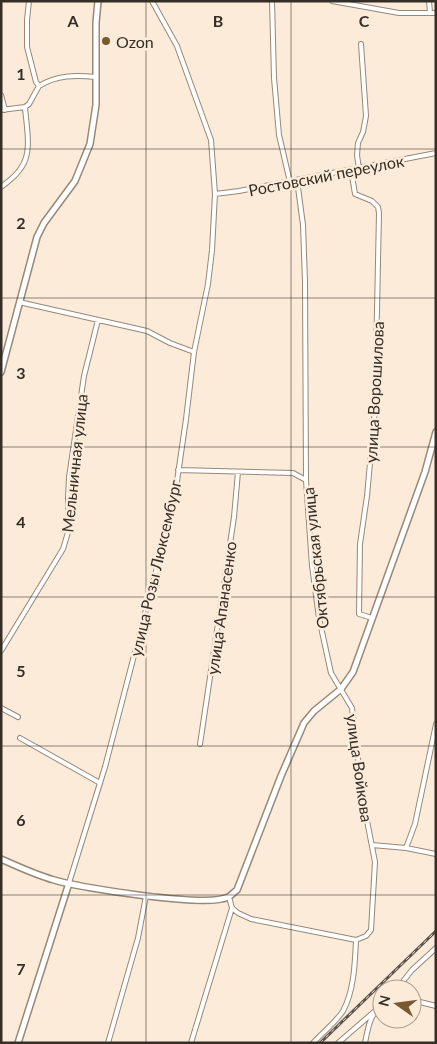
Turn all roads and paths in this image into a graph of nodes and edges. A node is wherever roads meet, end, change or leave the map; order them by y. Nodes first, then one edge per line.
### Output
1 (29, 1) edge
2 (98, 1) edge
3 (152, 1) edge
4 (272, 1) edge
5 (332, 1) edge
6 (428, 1) edge
7 (430, 13) junction
8 (436, 13) edge
9 (361, 44) dead end
10 (96, 77) junction
11 (39, 86) junction
12 (1, 95) edge
13 (25, 107) junction
14 (3, 110) edge
15 (436, 153) edge
16 (359, 169) junction
17 (351, 170) junction
18 (297, 180) junction
19 (290, 182) junction
20 (1, 187) edge
21 (215, 194) junction
22 (19, 302) junction
23 (98, 320) junction
24 (194, 352) junction
25 (1, 372) edge
26 (436, 432) edge
27 (178, 470) junction
28 (238, 472) junction
29 (306, 480) junction
30 (372, 618) junction
31 (1, 651) edge
32 (341, 689) junction
33 (1, 708) edge
34 (18, 717) dead end
35 (436, 724) edge
36 (20, 738) dead end
37 (200, 744) dead end
38 (100, 783) junction
39 (372, 845) junction
40 (406, 848) junction
41 (436, 854) edge
42 (1, 859) edge
43 (69, 884) junction
44 (146, 896) junction
45 (229, 897) junction
46 (232, 908) junction
47 (356, 940) junction
48 (436, 948) edge
49 (405, 979) edge
50 (422, 1002) edge
51 (436, 1006) edge
52 (372, 1014) edge
53 (372, 1017) edge
54 (365, 1041) edge
55 (18, 1043) edge
56 (108, 1043) edge
57 (190, 1043) edge
58 (313, 1043) edge
59 (338, 1043) edge
60 (372, 1043) edge

1 - 11 street
2 - 10 main road
3 - 21 street, улица Розы Люксембург
4 - 19 street
5 - 7 street
6 - 7 street
7 - 8 street
9 - 16 street
10 - 11 street
10 - 22 main road
11 - 13 street
12 - 14 street
13 - 14 street
13 - 20 street
15 - 16 street, Ростовский переулок
16 - 17 street, Ростовский переулок
17 - 18 street, Ростовский переулок
17 - 30 street, улица Ворошилова
18 - 19 street, Ростовский переулок
18 - 29 street, Октябрьская улица
19 - 21 street, Ростовский переулок
21 - 24 street, улица Розы Люксембург
22 - 23 street
22 - 25 main road
23 - 24 street
23 - 31 street, Мельничная улица
24 - 27 street, улица Розы Люксембург
26 - 30 main road
27 - 28 street
27 - 38 street, улица Розы Люксембург
28 - 29 street
28 - 37 street, улица Апанасенко
29 - 32 street, Октябрьская улица
30 - 32 main road
32 - 39 street, улица Войкова
32 - 45 main road
33 - 34 street
35 - 40 street
36 - 38 street
38 - 43 street, улица Розы Люксембург
39 - 40 street
39 - 47 street, улица Войкова
40 - 41 street
42 - 43 main road
43 - 44 main road
43 - 55 main road, улица Розы Люксембург
44 - 45 main road
44 - 56 street
45 - 46 street
46 - 47 street
46 - 57 street
47 - 58 street
48 - 49 street
50 - 51 street
52 - 59 street
53 - 54 street
54 - 60 street

